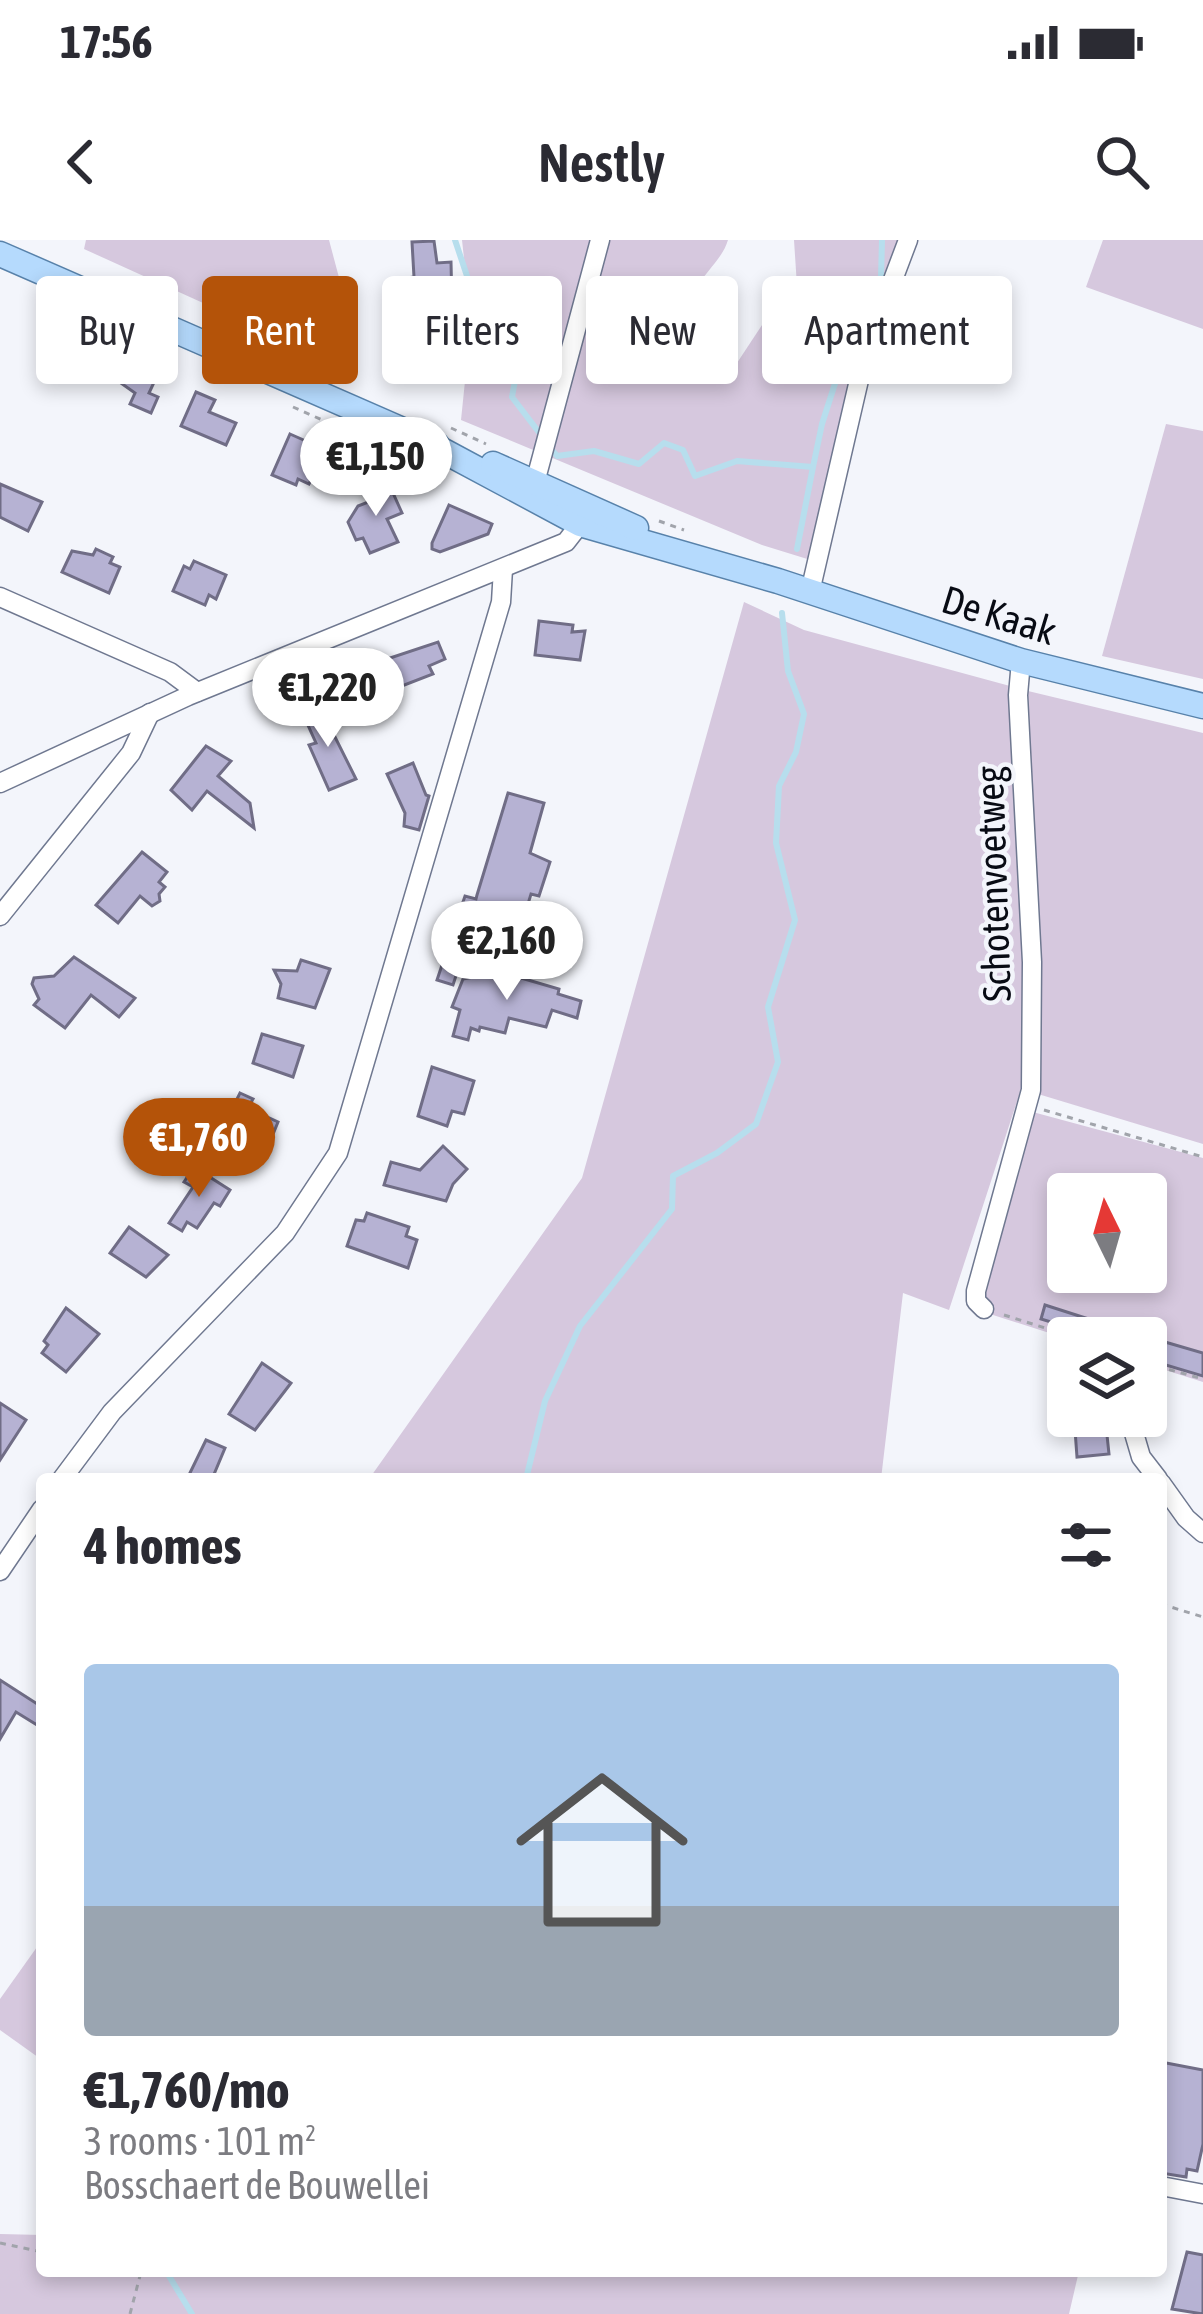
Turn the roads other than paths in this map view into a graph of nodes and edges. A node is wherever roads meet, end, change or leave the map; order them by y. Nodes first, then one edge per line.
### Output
1 (600, 240) edge
2 (908, 240) edge
3 (0, 254) edge
4 (533, 490) junction
5 (580, 524) junction
6 (687, 542) junction
7 (503, 569) junction
8 (810, 592) junction
9 (0, 597) edge
10 (1021, 661) junction
11 (197, 692) junction
12 (1203, 706) edge
13 (150, 713) junction
14 (0, 784) edge
15 (0, 916) edge
16 (984, 1309) road end
17 (1136, 1437) edge
18 (66, 1473) edge
19 (1153, 1473) edge
20 (1167, 1492) edge
21 (36, 1518) edge
22 (1203, 1533) edge
23 (0, 1571) edge
24 (1167, 2187) edge
25 (1203, 2194) edge

1 - 4 street
2 - 8 street
3 - 4 main road
4 - 5 main road
4 - 6 main road
5 - 6 main road
5 - 7 street
6 - 8 main road, De Kaak
7 - 11 street
7 - 18 street
8 - 10 main road, De Kaak
9 - 11 street
10 - 12 main road, De Kaak
10 - 16 street, Schotenvoetweg
11 - 13 street
13 - 14 street
13 - 15 street
17 - 19 street
20 - 22 street
21 - 23 street
24 - 25 street

